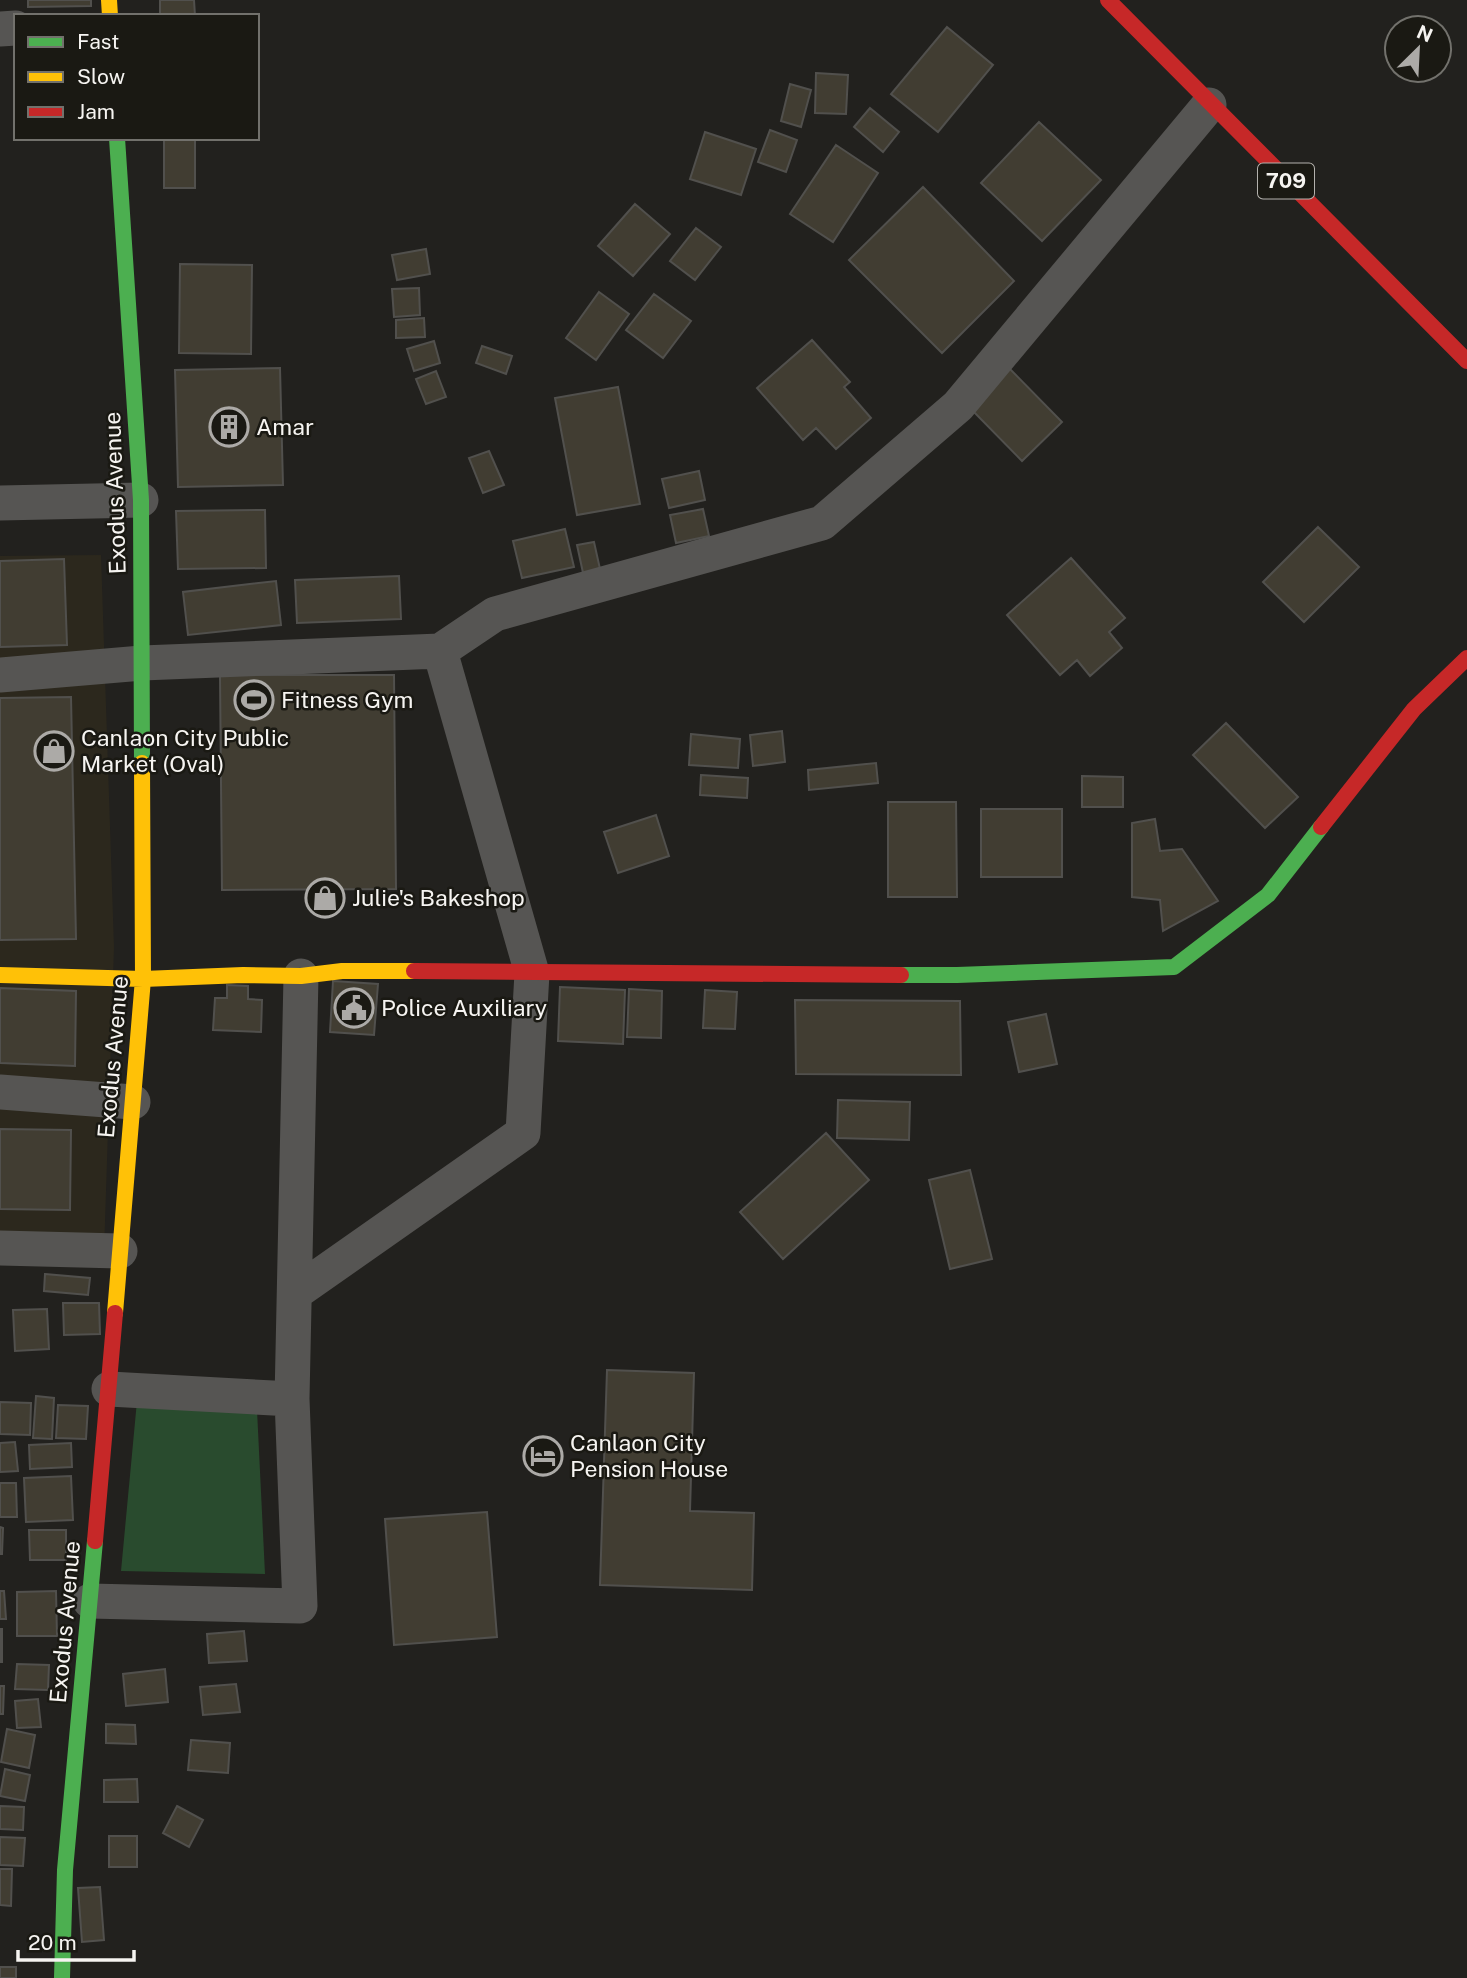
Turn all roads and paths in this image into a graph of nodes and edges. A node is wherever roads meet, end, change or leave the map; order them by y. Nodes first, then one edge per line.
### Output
1 (1108, 0) edge
2 (1209, 105) junction
3 (117, 140) edge
4 (1467, 361) edge
5 (141, 500) junction
6 (0, 503) edge
7 (440, 651) junction
8 (1467, 658) edge
9 (142, 663) junction
10 (0, 676) edge
11 (532, 973) junction
12 (0, 975) edge
13 (301, 976) junction
14 (144, 979) junction
15 (0, 1092) edge
16 (133, 1102) junction
17 (0, 1248) edge
18 (120, 1251) junction
19 (295, 1293) junction
20 (109, 1389) junction
21 (292, 1399) junction
22 (90, 1601) junction
23 (62, 1978) edge

1 - 2 street, 709
2 - 4 street, 709
2 - 7 street
3 - 5 street, Exodus Avenue
5 - 6 street
5 - 9 street, Exodus Avenue
7 - 9 street
7 - 11 street
8 - 11 street
9 - 10 street
9 - 14 street, Exodus Avenue
11 - 13 street
11 - 19 street
12 - 14 street
13 - 14 street
13 - 19 street
14 - 16 street, Exodus Avenue
15 - 16 street
16 - 18 street, Exodus Avenue
17 - 18 street
18 - 20 street, Exodus Avenue
19 - 21 street
20 - 21 street
20 - 22 street, Exodus Avenue
21 - 22 street
22 - 23 street, Exodus Avenue

